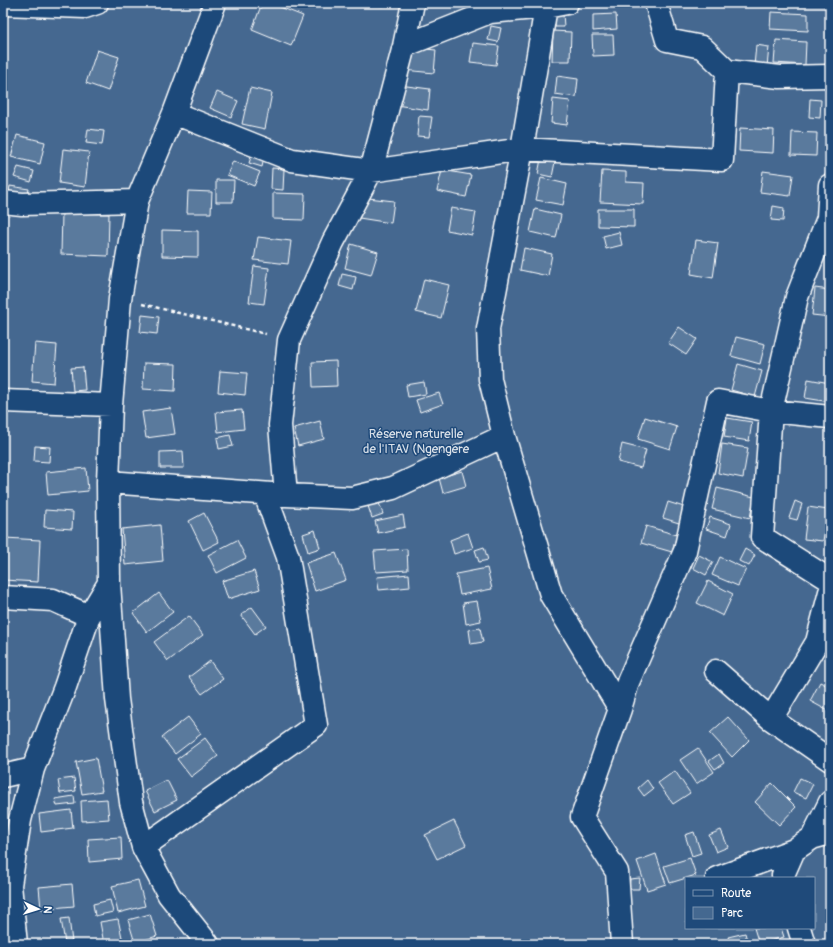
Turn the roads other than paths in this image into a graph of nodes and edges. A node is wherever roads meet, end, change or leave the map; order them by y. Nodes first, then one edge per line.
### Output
1 (97, 3) edge
2 (215, 3) edge
3 (413, 3) edge
4 (656, 3) edge
5 (3, 4) edge
6 (557, 5) edge
7 (404, 46) junction
8 (727, 71) junction
9 (830, 76) edge
10 (174, 113) junction
11 (522, 149) junction
12 (371, 171) junction
13 (830, 185) edge
14 (137, 201) junction
15 (3, 202) edge
16 (829, 219) edge
17 (3, 401) edge
18 (111, 405) junction
19 (771, 411) junction
20 (830, 417) edge
21 (504, 436) junction
22 (108, 482) junction
23 (275, 494) junction
24 (830, 580) edge
25 (110, 583) junction
26 (830, 592) edge
27 (3, 597) edge
28 (89, 616) junction
29 (716, 672) dead end
30 (620, 709) junction
31 (771, 719) junction
32 (830, 760) edge
33 (33, 769) junction
34 (3, 776) edge
35 (830, 802) edge
36 (821, 836) edge
37 (143, 847) junction
38 (794, 850) junction
39 (720, 877) edge
40 (784, 877) edge
41 (799, 929) edge
42 (16, 944) edge
43 (208, 944) edge
44 (622, 944) edge
45 (804, 944) edge

1 - 5 street
2 - 10 street
3 - 7 street
4 - 8 street
6 - 7 street
6 - 11 street
7 - 12 street
8 - 9 street
8 - 11 street
10 - 12 street
10 - 14 street
11 - 12 street
11 - 21 street
12 - 23 street
13 - 16 street
14 - 15 street
14 - 18 street
16 - 19 street
17 - 18 street
18 - 22 street
19 - 20 street
19 - 24 street
19 - 30 street
21 - 23 street
21 - 30 street
22 - 23 street
22 - 25 street
23 - 37 street
25 - 28 street
25 - 37 street
26 - 31 street
27 - 28 street
28 - 33 street
29 - 31 street
30 - 44 street
31 - 32 street
33 - 34 street
33 - 42 street
35 - 36 street
36 - 38 street
37 - 43 street
38 - 39 street
38 - 40 street
41 - 45 street

